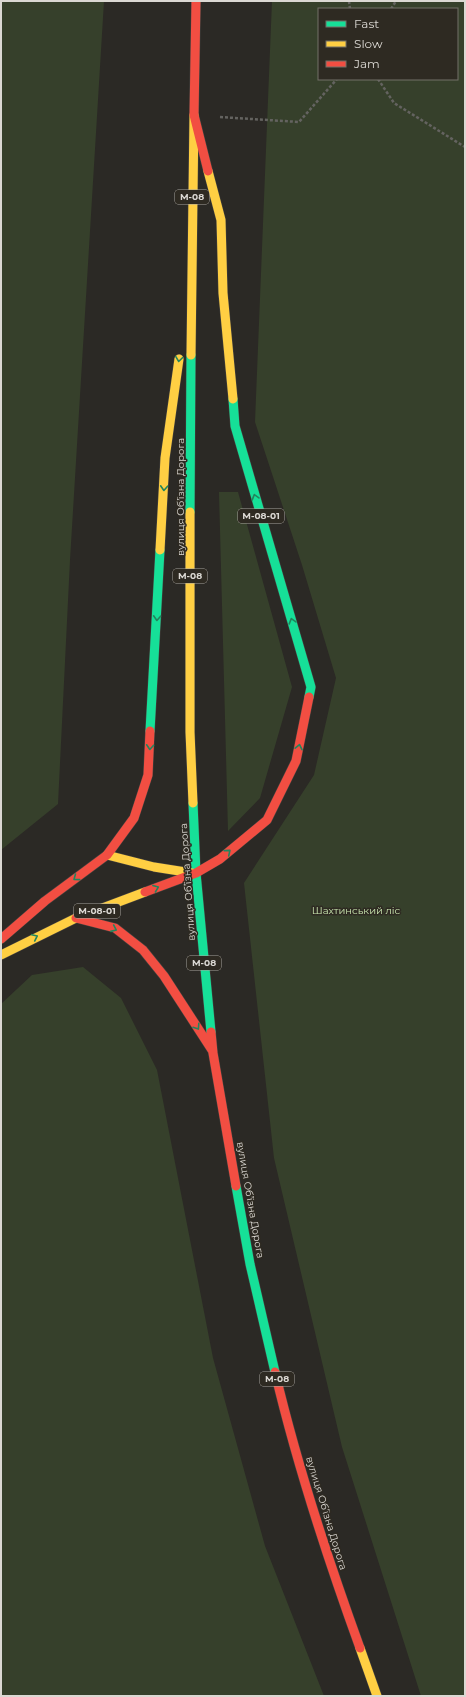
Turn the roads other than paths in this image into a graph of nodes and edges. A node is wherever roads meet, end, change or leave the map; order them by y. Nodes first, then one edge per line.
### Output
1 (196, 1) edge
2 (194, 115) junction
3 (191, 279) junction
4 (107, 855) junction
5 (196, 873) junction
6 (76, 918) junction
7 (1, 939) edge
8 (1, 955) edge
9 (213, 1053) junction
10 (377, 1696) edge

1 - 2 highway, М-08
2 - 3 highway, вулиця Обʼїзна Дорога / М-08
5 -> 2 highway, М-08-01
3 -> 4 highway
3 - 5 highway, вулиця Обʼїзна Дорога / М-08
4 - 5 highway
4 -> 7 highway
6 -> 5 highway, М-08-01
5 - 9 highway, вулиця Обʼїзна Дорога / М-08
8 -> 6 highway, М-08-01
6 -> 9 highway, М-08-01
9 - 10 highway, вулиця Обʼїзна Дорога / М-08

